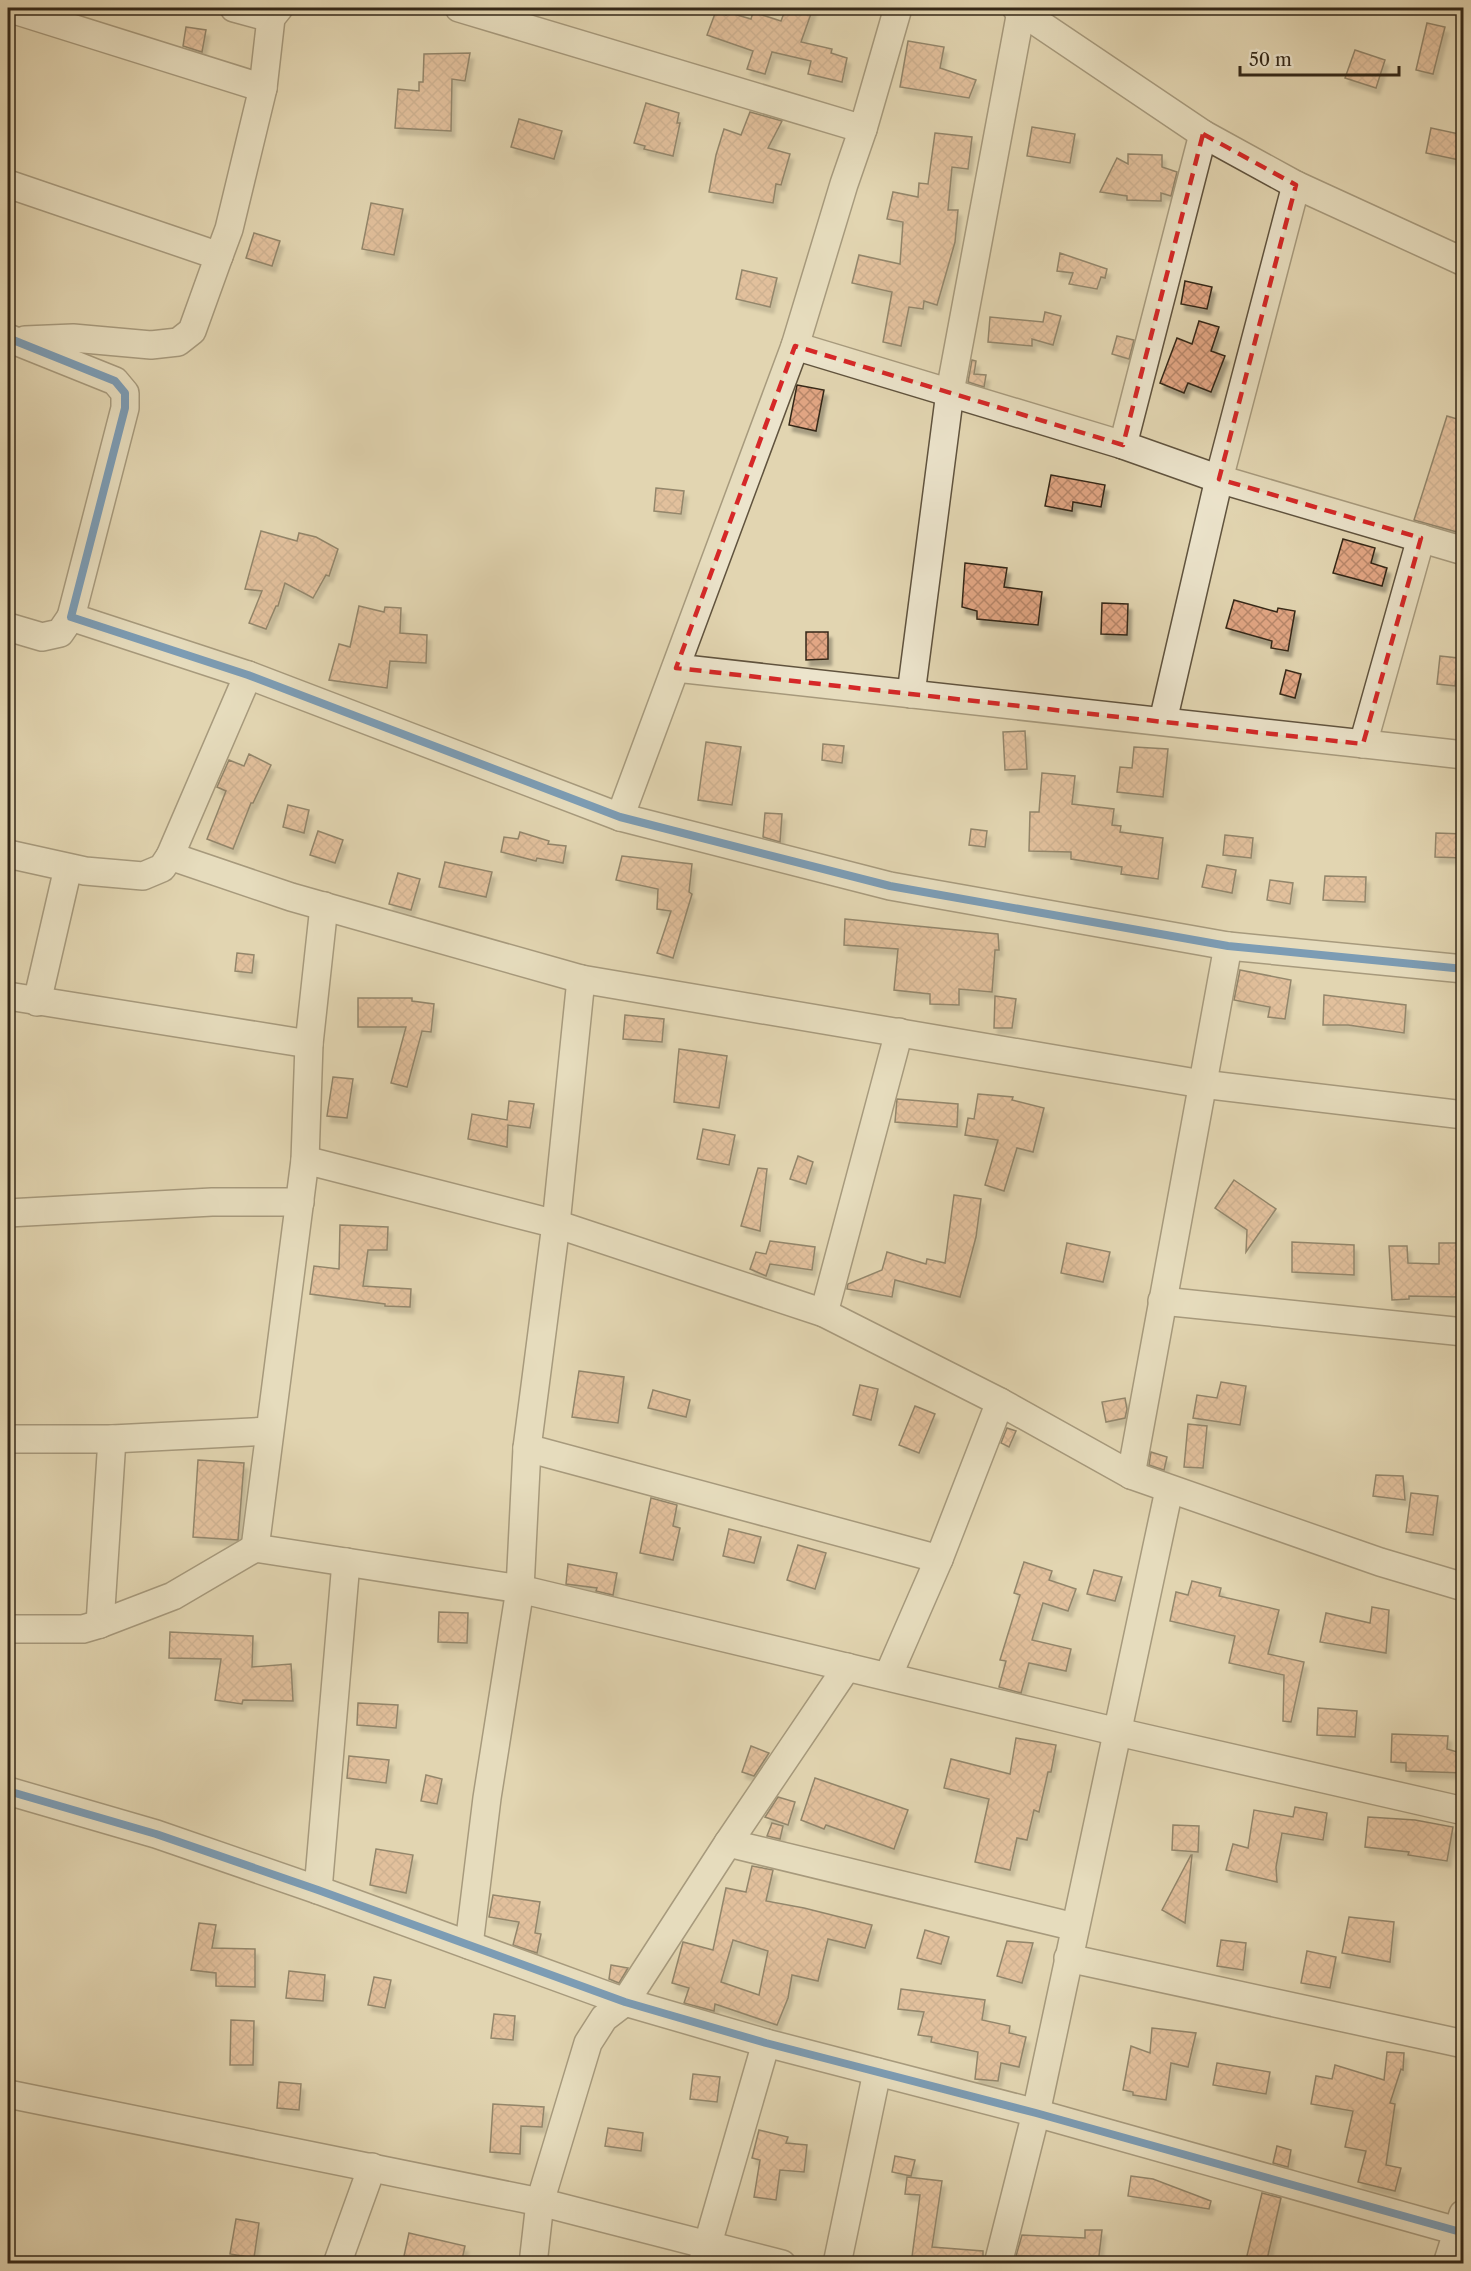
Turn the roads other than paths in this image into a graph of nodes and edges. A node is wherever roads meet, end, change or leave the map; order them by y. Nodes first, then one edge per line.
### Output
1 (8, 8) edge
2 (234, 8) edge
3 (459, 8) edge
4 (898, 8) edge
5 (1018, 9) edge
6 (275, 13) edge
7 (263, 88) junction
8 (863, 129) junction
9 (1203, 134) junction
10 (8, 184) edge
11 (1296, 185) junction
12 (219, 256) junction
13 (1464, 262) edge
14 (12, 339) edge
15 (795, 346) junction
16 (950, 392) junction
17 (1123, 445) junction
18 (1219, 479) junction
19 (1421, 538) junction
20 (1464, 551) edge
21 (71, 618) junction
22 (8, 627) edge
23 (676, 668) junction
24 (249, 675) junction
25 (911, 694) junction
26 (1163, 722) junction
27 (1363, 744) junction
28 (1464, 755) edge
29 (620, 817) junction
30 (8, 854) edge
31 (170, 856) junction
32 (68, 868) junction
33 (324, 906) junction
34 (1228, 946) junction
35 (1464, 969) edge
36 (581, 979) junction
37 (8, 996) edge
38 (37, 1002) junction
39 (899, 1032) junction
40 (309, 1044) junction
41 (1202, 1084) junction
42 (1464, 1115) edge
43 (305, 1160) junction
44 (300, 1202) junction
45 (8, 1213) edge
46 (555, 1224) junction
47 (1162, 1301) junction
48 (824, 1313) junction
49 (1464, 1332) edge
50 (1000, 1402) junction
51 (269, 1431) junction
52 (8, 1439) edge
53 (112, 1439) junction
54 (526, 1448) junction
55 (1131, 1475) junction
56 (1169, 1490) junction
57 (255, 1548) junction
58 (939, 1559) junction
59 (345, 1562) junction
60 (1464, 1587) edge
61 (520, 1589) junction
62 (100, 1624) junction
63 (8, 1629) edge
64 (847, 1667) junction
65 (888, 1676) junction
66 (1118, 1732) junction
67 (8, 1791) edge
68 (1464, 1811) edge
69 (728, 1843) junction
70 (318, 1890) junction
71 (1075, 1927) junction
72 (469, 1945) junction
73 (1068, 1958) junction
74 (625, 2002) junction
75 (766, 2043) junction
76 (1464, 2044) edge
77 (877, 2072) junction
78 (8, 2094) edge
79 (1036, 2114) junction
80 (372, 2167) junction
81 (540, 2202) junction
82 (1461, 2222) edge
83 (705, 2254) edge
84 (338, 2264) edge
85 (533, 2264) edge
86 (782, 2264) edge
87 (837, 2264) edge
88 (998, 2264) edge
89 (1447, 2264) edge

1 - 7 street
2 - 6 street
3 - 8 street
4 - 8 street
5 - 9 street
5 - 16 street
6 - 7 street
7 - 12 street
8 - 15 street
9 - 11 street
9 - 17 street
10 - 12 street
11 - 13 street
11 - 18 street
12 - 14 street
14 - 21 street
15 - 16 street
15 - 23 street
16 - 17 street
16 - 25 street
17 - 18 street
18 - 19 street
18 - 26 street
19 - 20 street
19 - 27 street
21 - 22 street
21 - 24 street
23 - 25 street
23 - 29 street
24 - 29 street
24 - 31 street
25 - 26 street
26 - 27 street
27 - 28 street
29 - 34 street
30 - 32 street
31 - 32 street
31 - 33 street
32 - 38 street
33 - 36 street
33 - 40 street
34 - 35 street
34 - 41 street
36 - 39 street
36 - 46 street
37 - 38 street
38 - 40 street
39 - 41 street
39 - 48 street
40 - 43 street
41 - 42 street
41 - 47 street
43 - 44 street
43 - 46 street
44 - 45 street
44 - 51 street
46 - 48 street
46 - 54 street
47 - 49 street
47 - 55 street
48 - 50 street
50 - 55 street
50 - 58 street
51 - 53 street
51 - 57 street
52 - 53 street
53 - 62 street
54 - 58 street
54 - 61 street
55 - 56 street
56 - 60 street
56 - 66 street
57 - 59 street
57 - 62 street
58 - 65 street
59 - 61 street
59 - 70 street
61 - 64 street
61 - 72 street
62 - 63 street
64 - 65 street
64 - 69 street
65 - 66 street
66 - 68 street
66 - 71 street
67 - 70 street
69 - 71 street
69 - 74 street
70 - 72 street
71 - 73 street
72 - 74 street
73 - 76 street
73 - 79 street
74 - 75 street
74 - 81 street
75 - 77 street
75 - 83 street
77 - 79 street
77 - 87 street
78 - 80 street
79 - 82 street
79 - 88 street
80 - 81 street
80 - 84 street
81 - 83 street
81 - 85 street
82 - 89 street
83 - 86 street

